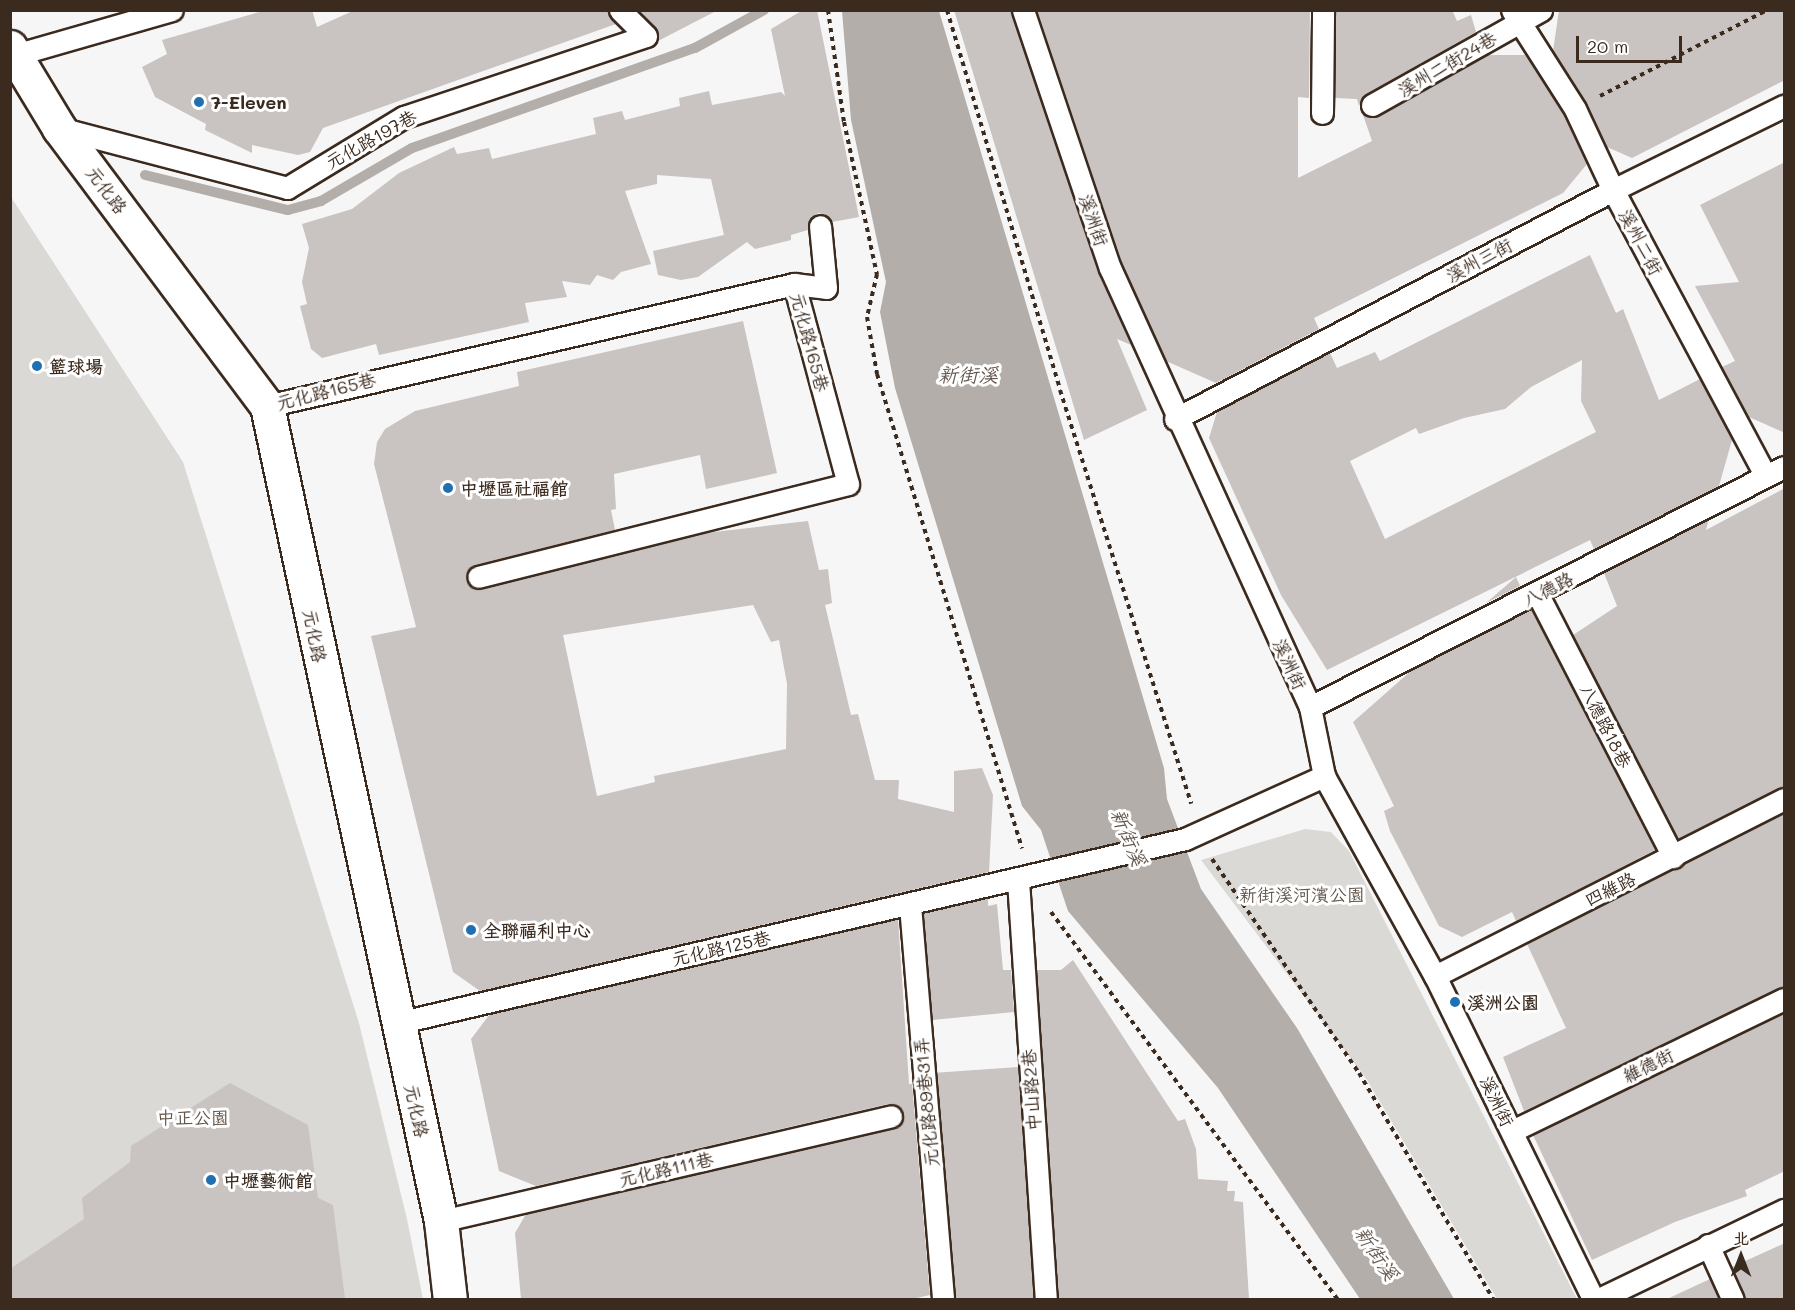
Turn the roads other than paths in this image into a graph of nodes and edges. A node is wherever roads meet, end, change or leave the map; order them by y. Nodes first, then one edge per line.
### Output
1 (172, 10) edge
2 (620, 10) edge
3 (1023, 10) edge
4 (1323, 10) edge
5 (1541, 10) edge
6 (1516, 16) edge
7 (13, 51) edge
8 (1372, 105) dead end
9 (1785, 106) edge
10 (1322, 113) dead end
11 (59, 128) junction
12 (1613, 189) junction
13 (820, 226) dead end
14 (794, 284) junction
15 (267, 406) junction
16 (1175, 419) junction
17 (1775, 472) edge
18 (479, 577) dead end
19 (1538, 595) junction
20 (1310, 707) junction
21 (1324, 776) junction
22 (1785, 799) edge
23 (1673, 858) junction
24 (1032, 876) junction
25 (910, 904) junction
26 (1435, 976) junction
27 (1785, 999) edge
28 (397, 1023) junction
29 (891, 1116) dead end
30 (1512, 1131) junction
31 (1785, 1210) edge
32 (441, 1221) junction
33 (1708, 1245) junction
34 (450, 1299) edge
35 (943, 1299) edge
36 (1046, 1299) edge
37 (1596, 1299) edge
38 (1733, 1299) edge

1 - 7 lane
2 - 11 lane, 元化路197巷
3 - 16 lane, 溪洲街
4 - 10 lane
5 - 6 lane, 溪州二街24巷
6 - 8 lane, 溪州二街24巷
6 - 12 lane, 溪州二街
7 - 11 street, 元化路
9 - 12 lane, 溪州三街
11 - 15 street, 元化路
12 - 16 lane, 溪州三街
12 - 17 lane, 溪州二街
13 - 14 lane
14 - 15 lane, 元化路165巷
14 - 18 lane, 元化路165巷
15 - 28 street, 元化路
16 - 20 lane, 溪洲街
17 - 19 lane, 八德路
19 - 20 lane, 八德路
19 - 23 lane, 八德路18巷
20 - 21 lane, 溪洲街
21 - 24 lane, 元化路125巷
21 - 26 lane, 溪洲街
22 - 23 lane, 四維路
23 - 26 lane, 四維路
24 - 25 lane, 元化路125巷
24 - 36 lane, 中山路2巷
25 - 28 lane, 元化路125巷
25 - 35 lane, 元化路89巷31弄
26 - 30 lane, 溪洲街
27 - 30 lane, 維德街
28 - 32 street, 元化路
29 - 32 lane, 元化路111巷
30 - 37 lane, 溪洲街
31 - 33 lane
32 - 34 street, 元化路
33 - 37 lane
33 - 38 lane

